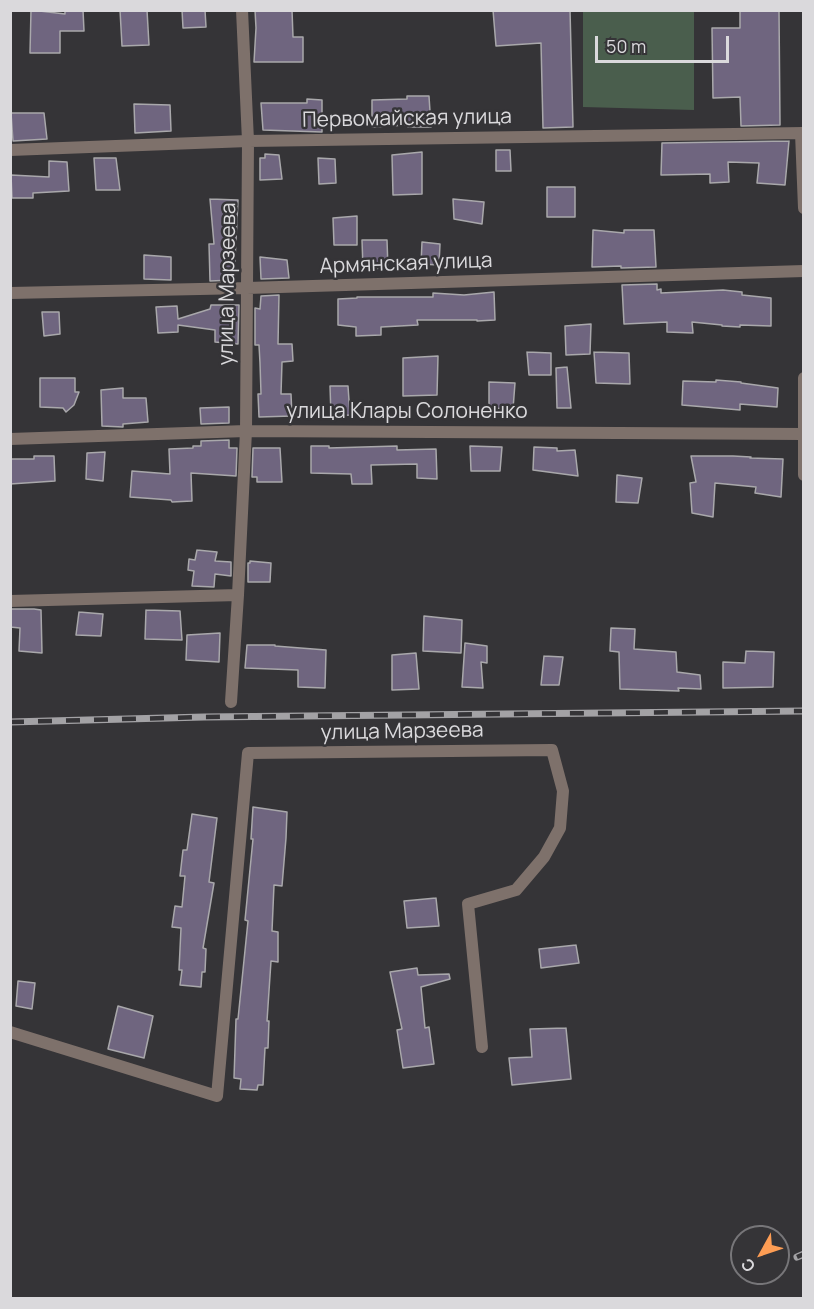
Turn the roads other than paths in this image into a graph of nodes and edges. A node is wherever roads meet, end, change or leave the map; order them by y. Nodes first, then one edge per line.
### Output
1 (242, 10) edge
2 (802, 133) edge
3 (248, 141) junction
4 (10, 150) edge
5 (804, 208) edge
6 (804, 271) edge
7 (247, 288) junction
8 (10, 293) edge
9 (804, 378) edge
10 (246, 431) junction
11 (803, 434) edge
12 (10, 439) edge
13 (804, 475) edge
14 (238, 595) junction
15 (10, 601) edge
16 (231, 702) dead end
17 (10, 1032) edge
18 (482, 1047) dead end

1 - 3 street, улица Марзеева
2 - 3 street, Первомайская улица
2 - 5 street
3 - 4 street, Первомайская улица
3 - 7 street, улица Марзеева
6 - 7 street, Армянская улица
7 - 8 street, Армянская улица
7 - 10 street, улица Марзеева
9 - 11 street
10 - 11 street, улица Клары Солоненко
10 - 12 street, улица Клары Солоненко
10 - 14 street, улица Марзеева
11 - 13 street
14 - 15 street
14 - 16 street, улица Марзеева
17 - 18 street, улица Марзеева

